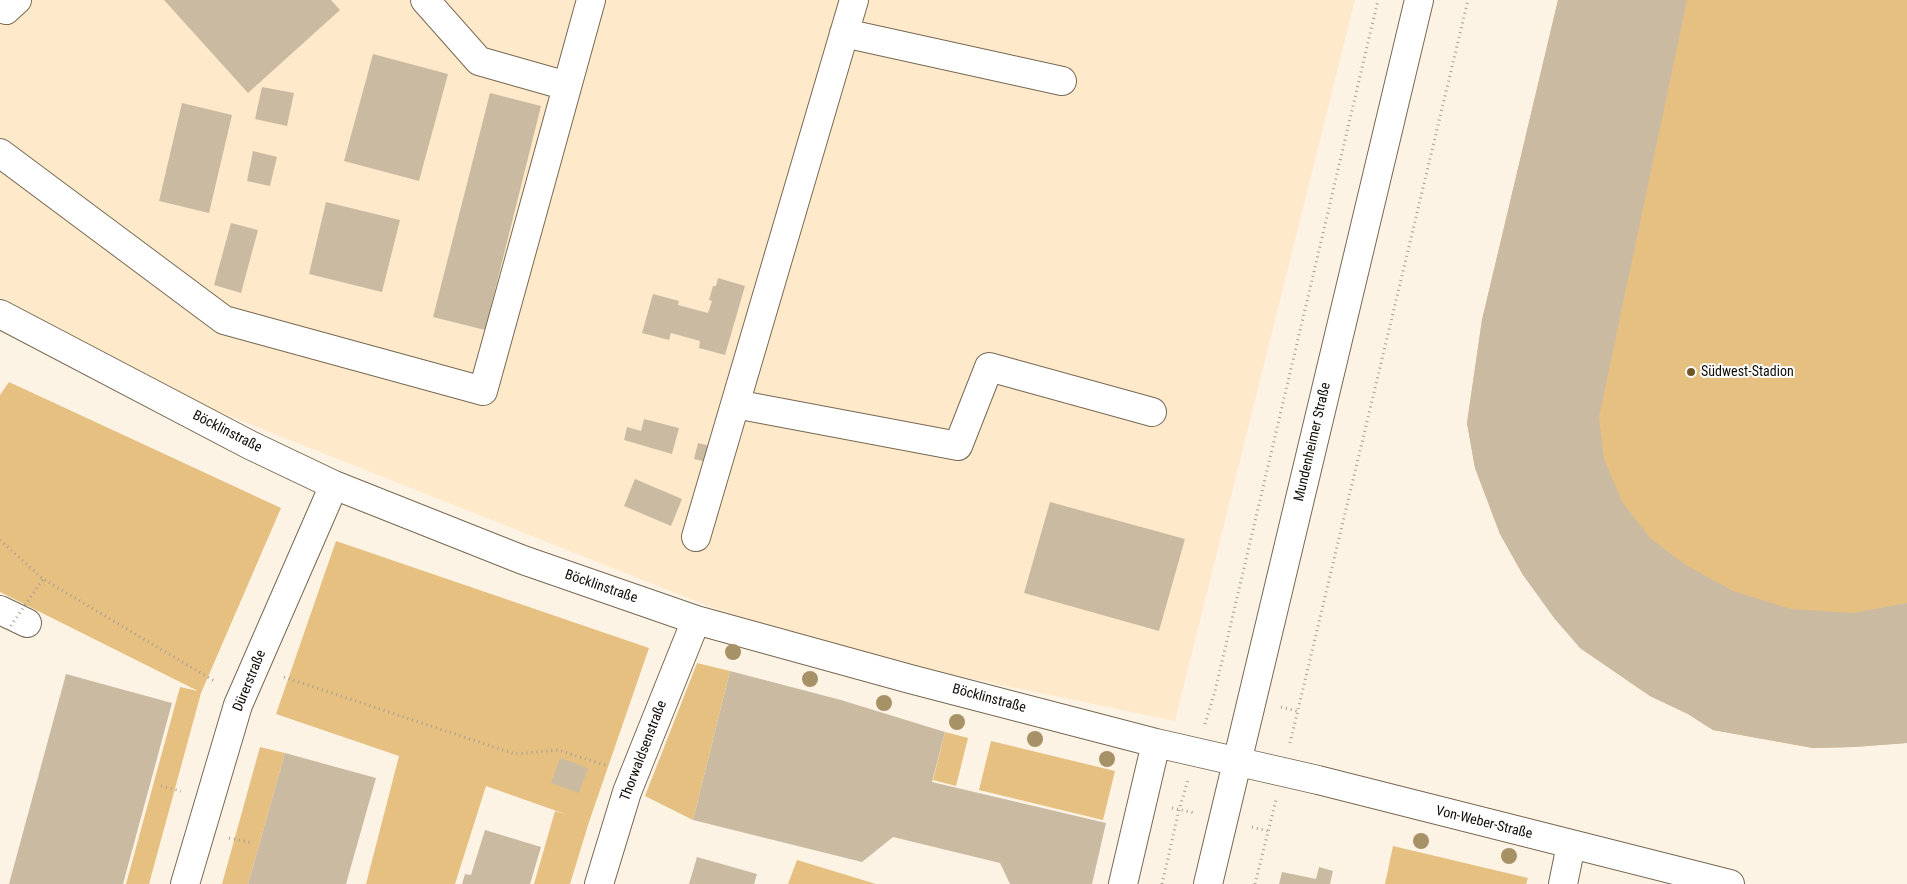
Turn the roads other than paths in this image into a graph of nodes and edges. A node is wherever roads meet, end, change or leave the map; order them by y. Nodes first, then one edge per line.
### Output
1 (425, 0) edge
2 (591, 0) edge
3 (854, 0) edge
4 (1419, 0) edge
5 (844, 33) junction
6 (1062, 81) dead end
7 (567, 86) junction
8 (0, 153) edge
9 (3, 321) edge
10 (735, 404) junction
11 (1152, 412) dead end
12 (334, 485) junction
13 (696, 537) dead end
14 (696, 620) junction
15 (1156, 743) junction
16 (1237, 763) junction
17 (1571, 845) junction
18 (186, 884) edge
19 (599, 884) edge
20 (1123, 884) edge
21 (1208, 884) edge
22 (1562, 884) edge
23 (1730, 884) edge

1 - 7 street
2 - 7 street
3 - 5 street
4 - 16 street, Mundenheimer Straße
5 - 6 street
5 - 10 street
7 - 8 street
9 - 12 street, Böcklinstraße
10 - 11 street
10 - 13 street
12 - 14 street, Böcklinstraße
12 - 18 street, Dürerstraße
14 - 15 street, Böcklinstraße
14 - 19 street, Thorwaldsenstraße
15 - 16 street, Böcklinstraße
15 - 20 street
16 - 17 street, Von-Weber-Straße
16 - 21 street, Mundenheimer Straße
17 - 22 street
17 - 23 street, Von-Weber-Straße

